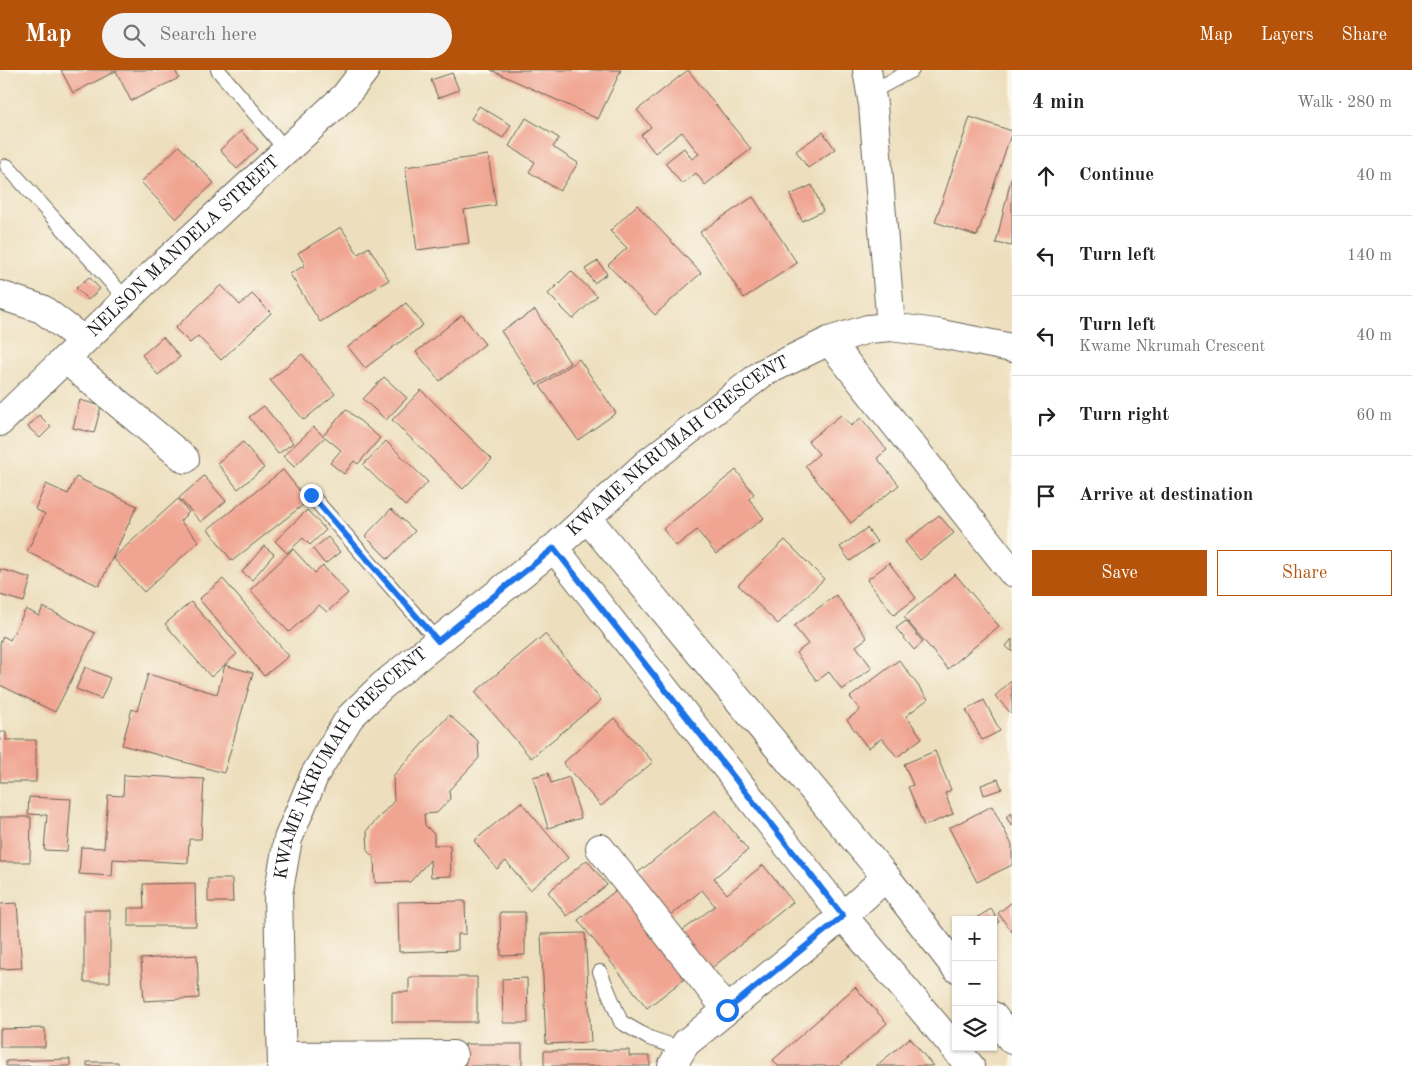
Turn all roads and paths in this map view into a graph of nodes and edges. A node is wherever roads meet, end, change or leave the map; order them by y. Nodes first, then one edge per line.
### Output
1 (218, 70) edge
2 (366, 70) edge
3 (912, 70) edge
4 (869, 81) edge
5 (286, 150) junction
6 (7, 166) dead end
7 (0, 294) edge
8 (126, 299) junction
9 (891, 327) junction
10 (829, 341) junction
11 (1012, 348) edge
12 (74, 349) junction
13 (0, 422) edge
14 (185, 460) dead end
15 (311, 495) dead end
16 (588, 518) junction
17 (554, 548) junction
18 (1012, 572) edge
19 (438, 641) junction
20 (600, 848) dead end
21 (886, 877) junction
22 (843, 916) junction
23 (952, 963) edge
24 (600, 972) dead end
25 (727, 1010) junction
26 (997, 1021) edge
27 (1012, 1040) edge
28 (453, 1055) dead end
29 (677, 1058) edge
30 (282, 1061) edge
31 (970, 1066) edge

1 - 5 lane
2 - 5 street, NELSON MANDELA STREET
3 - 4 lane
4 - 9 street
5 - 8 street, NELSON MANDELA STREET
6 - 8 lane
7 - 12 street
8 - 12 street, NELSON MANDELA STREET
9 - 10 street, KWAME NKRUMAH CRESCENT
9 - 11 street, KWAME NKRUMAH CRESCENT
10 - 16 street, KWAME NKRUMAH CRESCENT
10 - 18 street
12 - 13 street, NELSON MANDELA STREET
12 - 14 street
15 - 19 lane
16 - 17 street, KWAME NKRUMAH CRESCENT
16 - 21 street
17 - 19 street, KWAME NKRUMAH CRESCENT
17 - 22 street
19 - 30 street, KWAME NKRUMAH CRESCENT
20 - 25 street
21 - 22 street
21 - 23 street
22 - 25 street
22 - 31 street
24 - 29 lane
25 - 29 street
26 - 27 street
28 - 30 street

